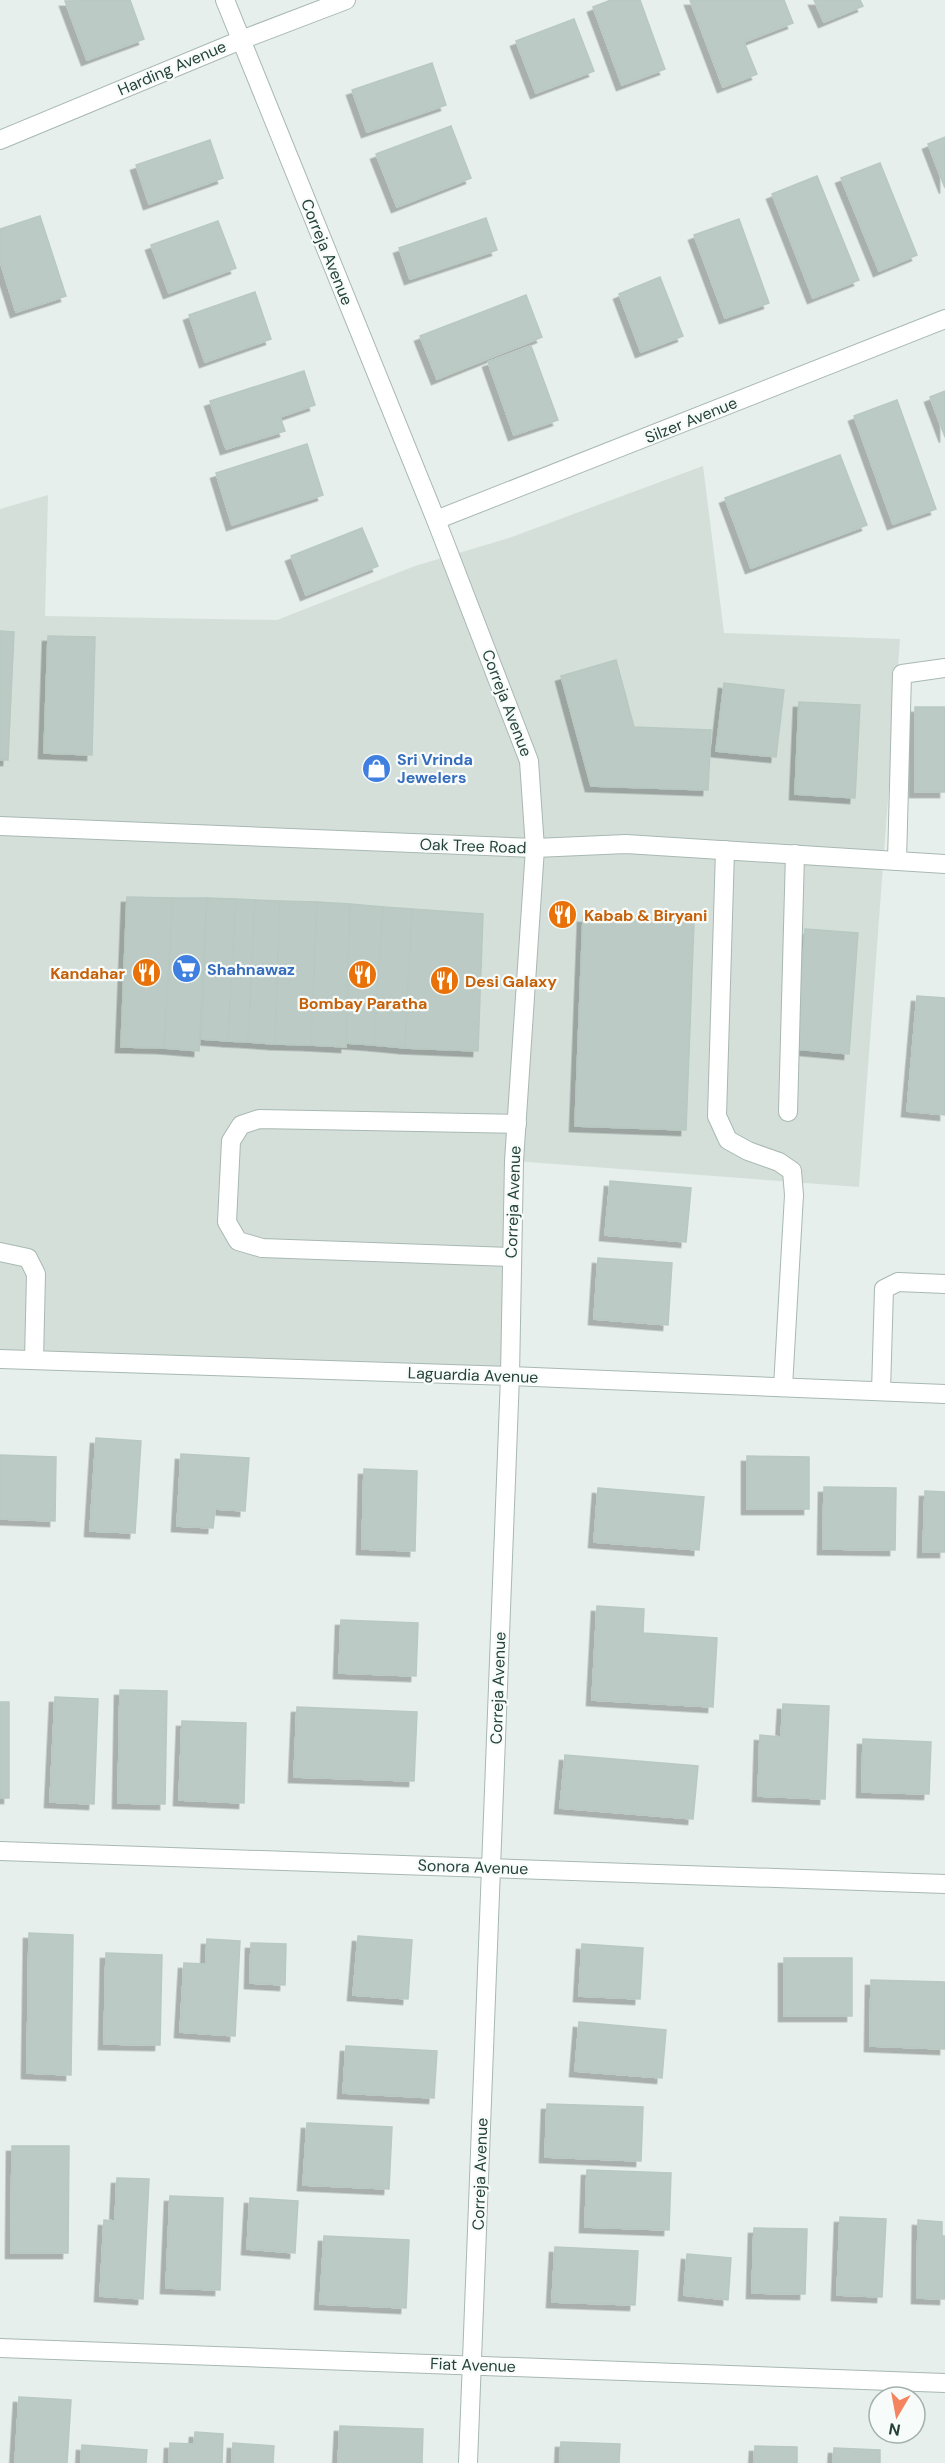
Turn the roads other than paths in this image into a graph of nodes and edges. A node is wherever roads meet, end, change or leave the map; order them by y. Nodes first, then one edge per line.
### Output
1 (225, 0) edge
2 (346, 0) edge
3 (241, 40) junction
4 (0, 141) edge
5 (945, 319) edge
6 (436, 520) junction
7 (945, 668) edge
8 (0, 826) edge
9 (535, 848) junction
10 (725, 850) junction
11 (795, 854) junction
12 (897, 861) junction
13 (945, 864) edge
14 (788, 1112) dead end
15 (517, 1124) junction
16 (0, 1252) edge
17 (511, 1257) junction
18 (945, 1284) edge
19 (0, 1359) edge
20 (34, 1360) junction
21 (510, 1376) junction
22 (783, 1387) junction
23 (881, 1391) junction
24 (945, 1394) edge
25 (0, 1851) edge
26 (491, 1867) junction
27 (945, 1884) edge
28 (0, 2348) edge
29 (474, 2365) junction
30 (945, 2383) edge
31 (468, 2463) edge

1 - 3 street, Correja Avenue
2 - 3 street, Harding Avenue
3 - 4 street, Harding Avenue
3 - 6 street, Correja Avenue
5 - 6 street, Silzer Avenue
6 - 9 street, Correja Avenue
7 - 12 street
8 - 9 street, Oak Tree Road
9 - 10 street, Oak Tree Road
9 - 15 street, Correja Avenue
10 - 11 street, Oak Tree Road
10 - 22 street
11 - 12 street, Oak Tree Road
11 - 14 street
12 - 13 street, Oak Tree Road
15 - 17 street, Correja Avenue
15 - 17 street
16 - 20 street
17 - 21 street, Correja Avenue
18 - 23 street
19 - 20 street, Laguardia Avenue
20 - 21 street, Laguardia Avenue
21 - 22 street, Laguardia Avenue
21 - 26 street, Correja Avenue
22 - 23 street, Laguardia Avenue
23 - 24 street, Laguardia Avenue
25 - 26 street, Sonora Avenue
26 - 27 street, Sonora Avenue
26 - 29 street, Correja Avenue
28 - 29 street, Fiat Avenue
29 - 30 street, Fiat Avenue
29 - 31 street, Correja Avenue

